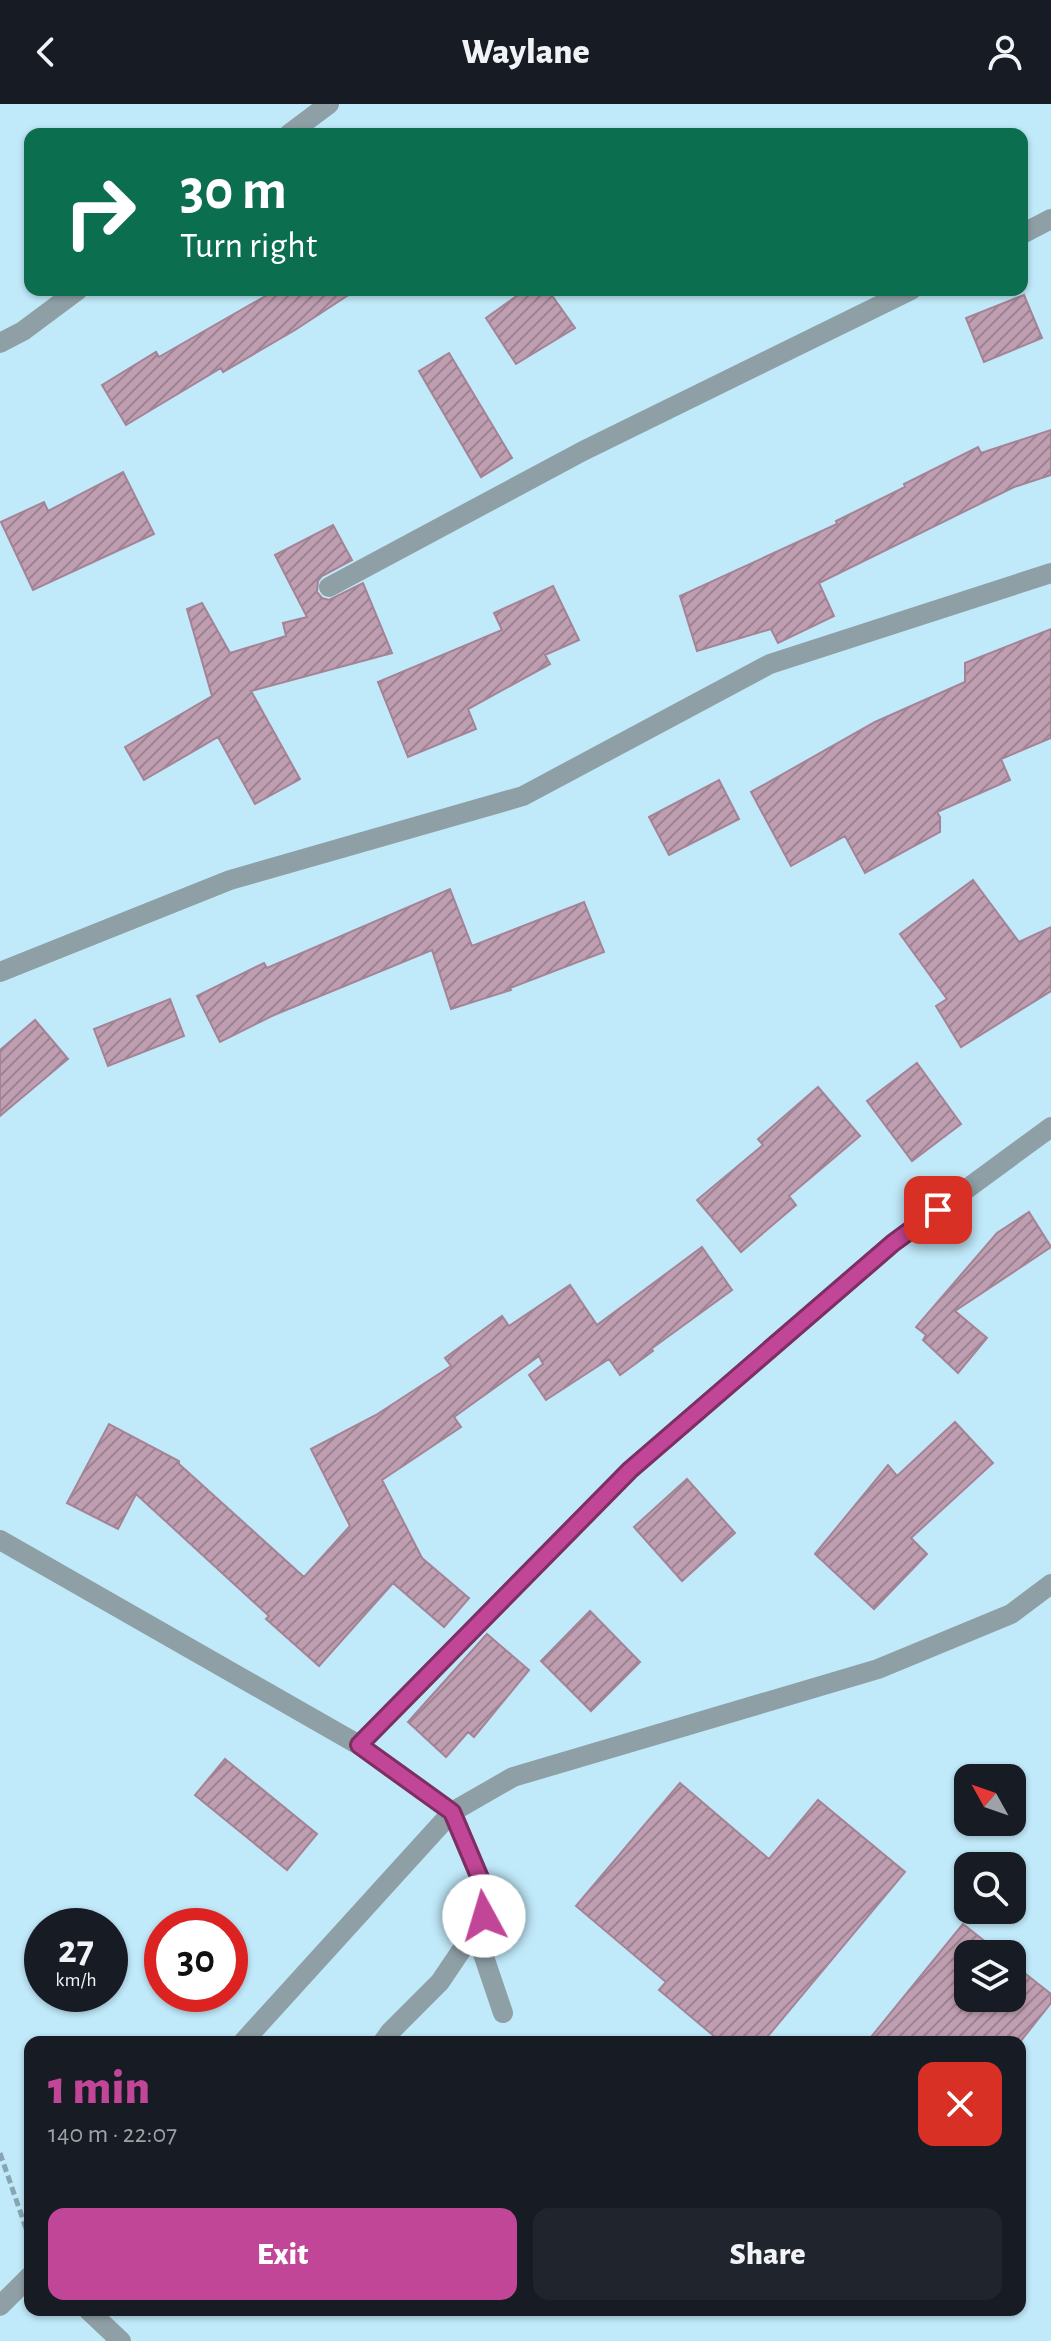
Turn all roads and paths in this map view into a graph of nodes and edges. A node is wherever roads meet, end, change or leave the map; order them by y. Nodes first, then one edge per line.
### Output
1 (329, 104) edge
2 (297, 128) edge
3 (1051, 219) edge
4 (1028, 231) edge
5 (70, 296) edge
6 (899, 296) edge
7 (0, 343) edge
8 (1051, 573) edge
9 (329, 587) dead end
10 (0, 972) edge
11 (1051, 1127) edge
12 (0, 1540) edge
13 (1051, 1584) edge
14 (359, 1745) junction
15 (452, 1812) junction
16 (484, 1916) junction
17 (503, 2013) dead end
18 (248, 2036) edge
19 (389, 2036) edge
20 (0, 2153) edge
21 (24, 2223) edge
22 (24, 2282) edge
23 (0, 2306) edge
24 (94, 2316) edge
25 (121, 2341) edge

1 - 2 street
3 - 4 street
5 - 7 street
6 - 9 street
8 - 10 street
11 - 14 street
12 - 14 street
13 - 15 street
14 - 15 street
15 - 16 street
15 - 18 street
16 - 17 street
16 - 19 street
20 - 21 path
22 - 23 street
24 - 25 street

